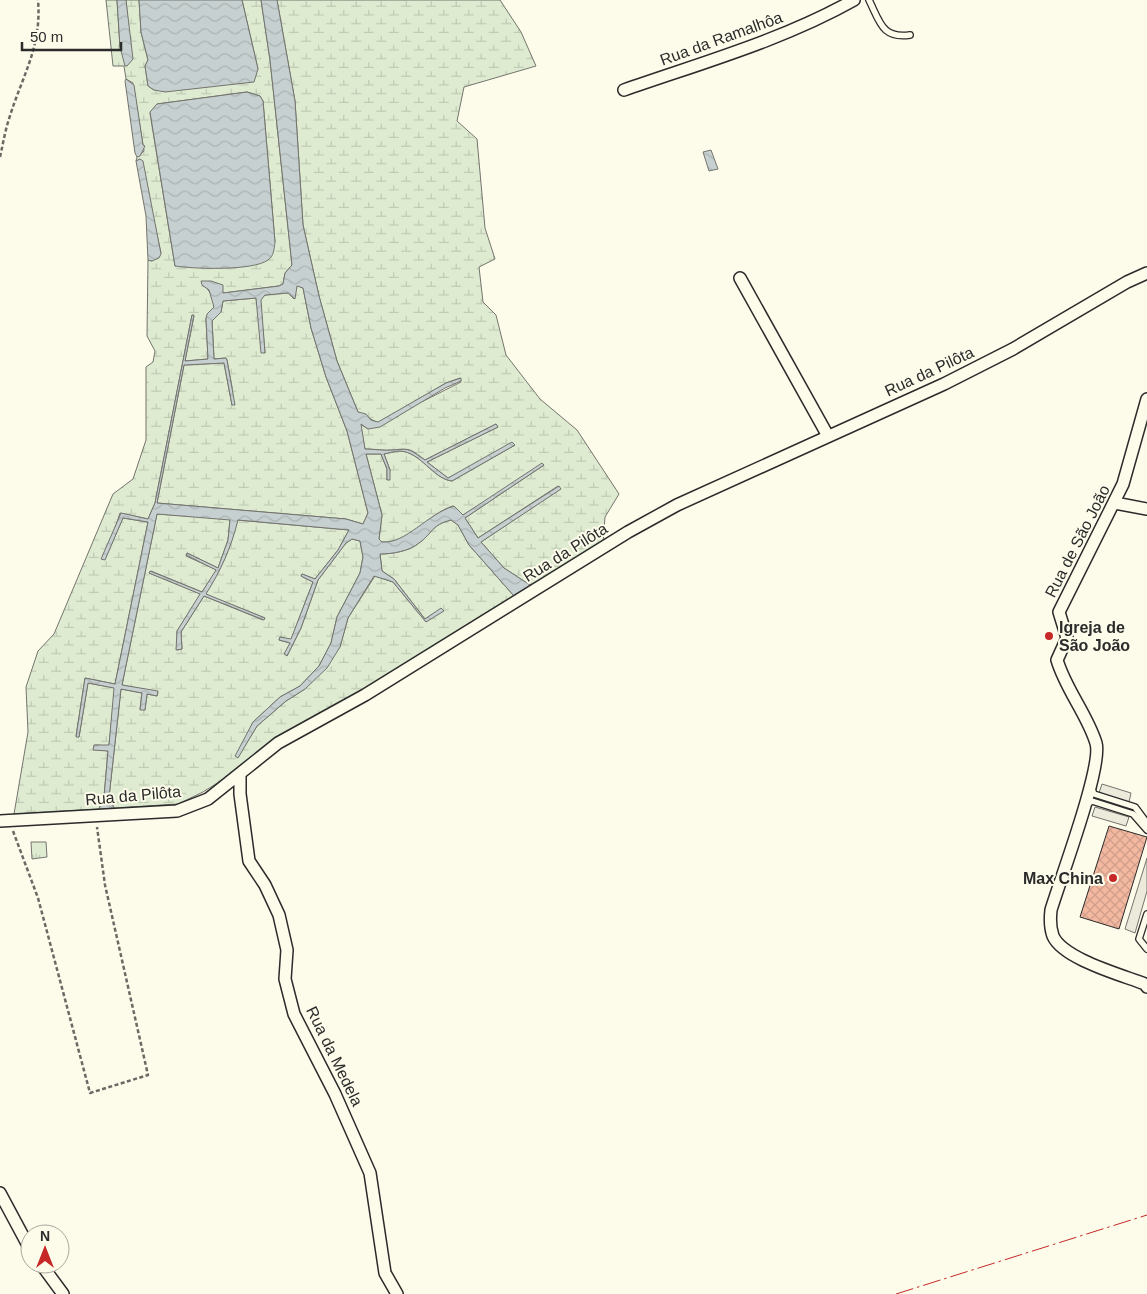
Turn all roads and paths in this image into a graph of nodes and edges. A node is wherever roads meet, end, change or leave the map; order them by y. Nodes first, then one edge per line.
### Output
1 (38, 0) edge
2 (854, 0) edge
3 (869, 0) edge
4 (910, 35) dead end
5 (624, 90) dead end
6 (0, 157) edge
7 (1147, 273) edge
8 (740, 278) dead end
9 (1147, 399) edge
10 (828, 436) junction
11 (1115, 503) junction
12 (1147, 509) edge
13 (240, 774) junction
14 (1091, 786) junction
15 (1084, 806) junction
16 (96, 816) junction
17 (4, 821) edge
18 (1147, 823) edge
19 (1147, 830) edge
20 (1147, 914) edge
21 (1147, 949) edge
22 (1146, 985) edge
23 (0, 1193) edge
24 (20, 1230) edge
25 (48, 1274) edge
26 (63, 1294) edge
27 (397, 1294) edge

1 - 6 path
2 - 5 street, Rua da Ramalhôa
3 - 4 lane
7 - 10 street, Rua da Pilôta
8 - 10 street
9 - 11 street, Rua de São João
10 - 13 street, Rua da Pilôta
11 - 12 street
11 - 14 street, Rua de São João
13 - 16 street, Rua da Pilôta
13 - 27 street, Rua da Medela
14 - 15 street, Rua de São João
14 - 18 lane
15 - 19 lane
15 - 22 street, Rua de São João
16 - 17 street, Rua da Pilôta
16 - 17 path
20 - 21 lane
23 - 24 street
25 - 26 street

